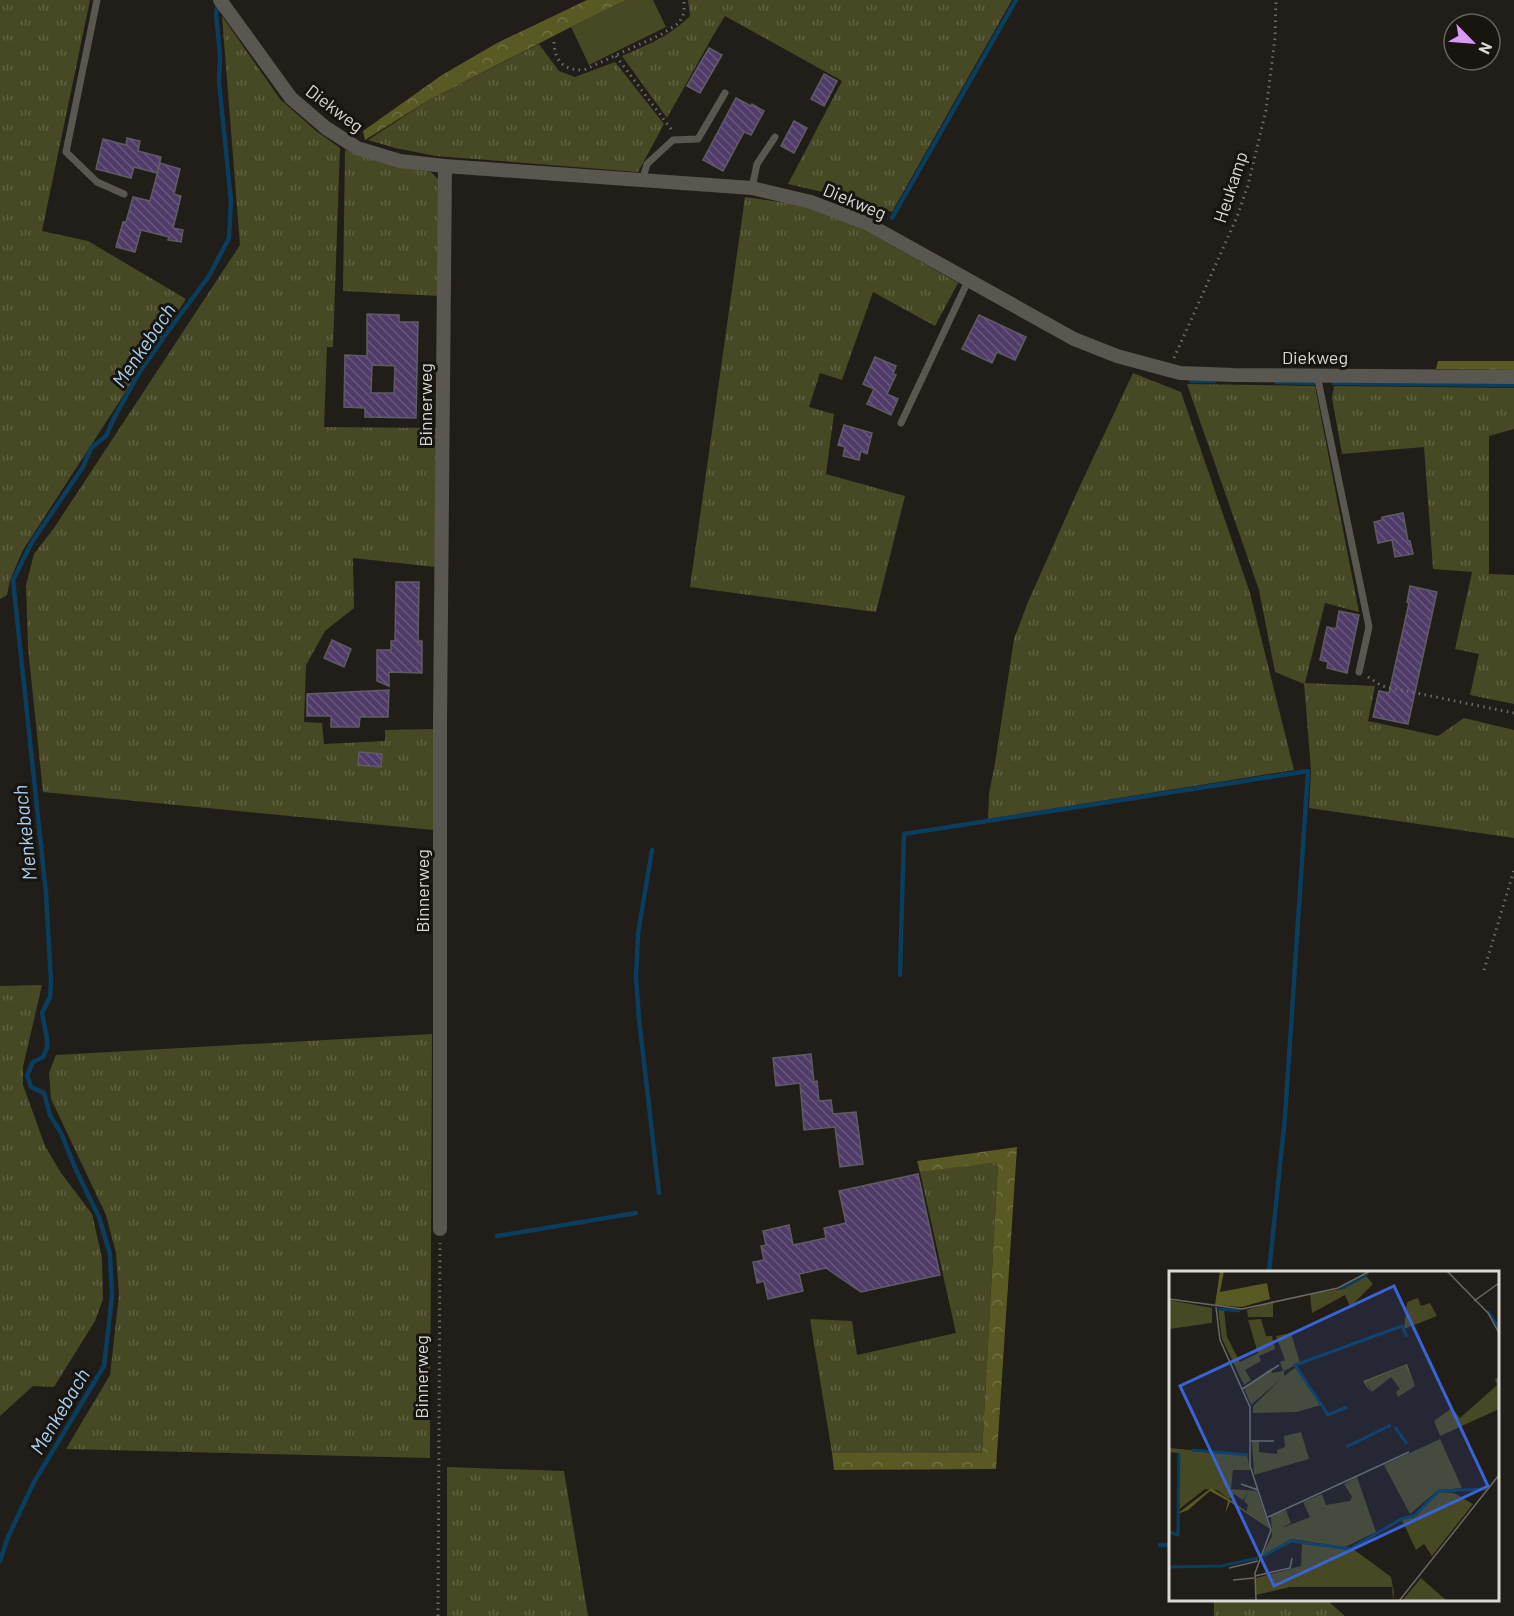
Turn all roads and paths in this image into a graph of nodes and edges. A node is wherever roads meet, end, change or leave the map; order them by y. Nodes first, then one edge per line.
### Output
1 (97, 0) edge
2 (684, 0) edge
3 (1276, 0) edge
4 (223, 3) edge
5 (554, 42) dead end
6 (616, 56) junction
7 (725, 93) dead end
8 (775, 137) dead end
9 (673, 140) junction
10 (445, 166) junction
11 (642, 181) junction
12 (752, 188) junction
13 (124, 194) dead end
14 (968, 281) junction
15 (1169, 370) junction
16 (1317, 375) junction
17 (1514, 377) edge
18 (901, 423) dead end
19 (1359, 672) joint
20 (1514, 713) edge
21 (1514, 870) edge
22 (1484, 970) dead end
23 (440, 1229) joint
24 (438, 1616) edge

1 - 13 lane
2 - 6 path
3 - 15 path, Heukamp
4 - 10 street, Diekweg
5 - 6 path
6 - 9 path
7 - 9 lane
8 - 12 lane
9 - 11 lane
10 - 11 street, Diekweg
10 - 23 street, Binnerweg
11 - 12 street, Diekweg
12 - 14 street, Diekweg
14 - 15 street, Diekweg
14 - 18 lane
15 - 16 street, Diekweg
16 - 17 street, Diekweg
16 - 19 lane
19 - 20 path
21 - 22 path
23 - 24 path, Binnerweg

